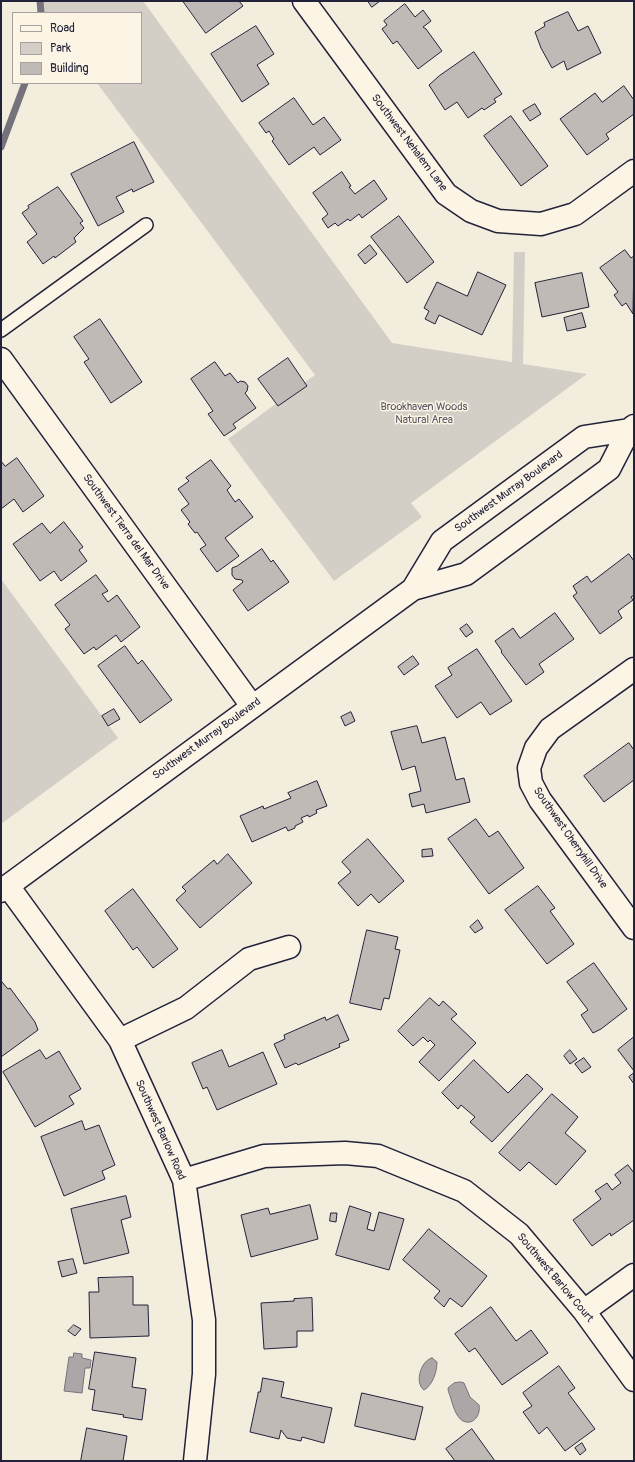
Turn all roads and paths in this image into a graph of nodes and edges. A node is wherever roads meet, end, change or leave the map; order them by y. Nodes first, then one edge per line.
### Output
1 (304, 1) edge
2 (634, 171) edge
3 (146, 225) dead end
4 (1, 330) edge
5 (2, 360) edge
6 (631, 428) edge
7 (413, 588) junction
8 (634, 669) edge
9 (252, 706) junction
10 (4, 888) edge
11 (634, 928) edge
12 (289, 948) dead end
13 (120, 1040) junction
14 (184, 1180) junction
15 (634, 1275) edge
16 (584, 1311) junction
17 (634, 1380) edge
18 (195, 1461) edge

1 - 2 street, Southwest Nehalem Lane
3 - 4 lane
5 - 9 street, Southwest Tierra del Mar Drive
6 - 7 street, Southwest Murray Boulevard
6 - 7 street, Southwest Murray Boulevard
7 - 9 street, Southwest Murray Boulevard
8 - 11 street, Southwest Cherryhill Drive
9 - 10 street, Southwest Murray Boulevard
10 - 13 street, Southwest Barlow Road
12 - 13 street
13 - 14 street, Southwest Barlow Road
14 - 16 street, Southwest Barlow Court
14 - 18 street, Southwest Barlow Road
15 - 16 street
16 - 17 street, Southwest Barlow Court

